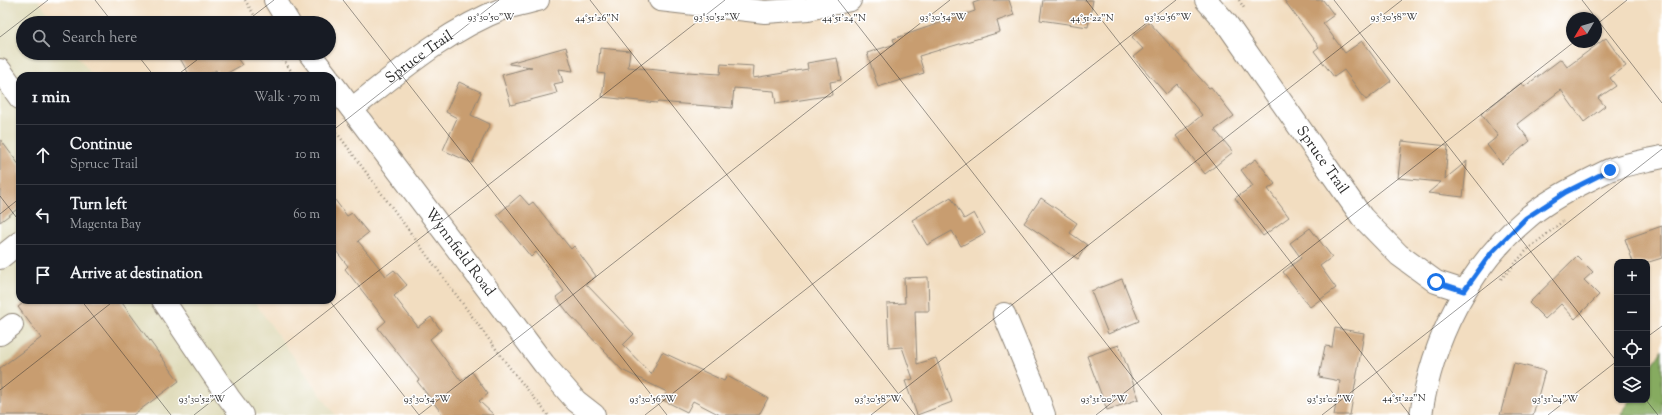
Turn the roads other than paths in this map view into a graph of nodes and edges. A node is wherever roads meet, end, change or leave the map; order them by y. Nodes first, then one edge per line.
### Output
1 (274, 0) edge
2 (538, 0) edge
3 (660, 0) edge
4 (850, 0) edge
5 (1206, 0) edge
6 (284, 16) edge
7 (315, 60) edge
8 (0, 70) edge
9 (324, 72) edge
10 (336, 88) edge
11 (16, 92) edge
12 (352, 109) junction
13 (1662, 156) edge
14 (16, 245) edge
15 (0, 258) edge
16 (1464, 291) junction
17 (166, 304) edge
18 (1004, 314) dead end
19 (242, 415) edge
20 (594, 415) edge
21 (1044, 415) edge
22 (1421, 415) edge

1 - 6 street
2 - 12 street, Spruce Trail
3 - 4 street
5 - 16 street, Spruce Trail
7 - 9 street
8 - 11 street
10 - 12 street, Wynnfield Road
12 - 20 street, Wynnfield Road
13 - 16 street
14 - 15 street
16 - 22 street
17 - 19 street
18 - 21 street

